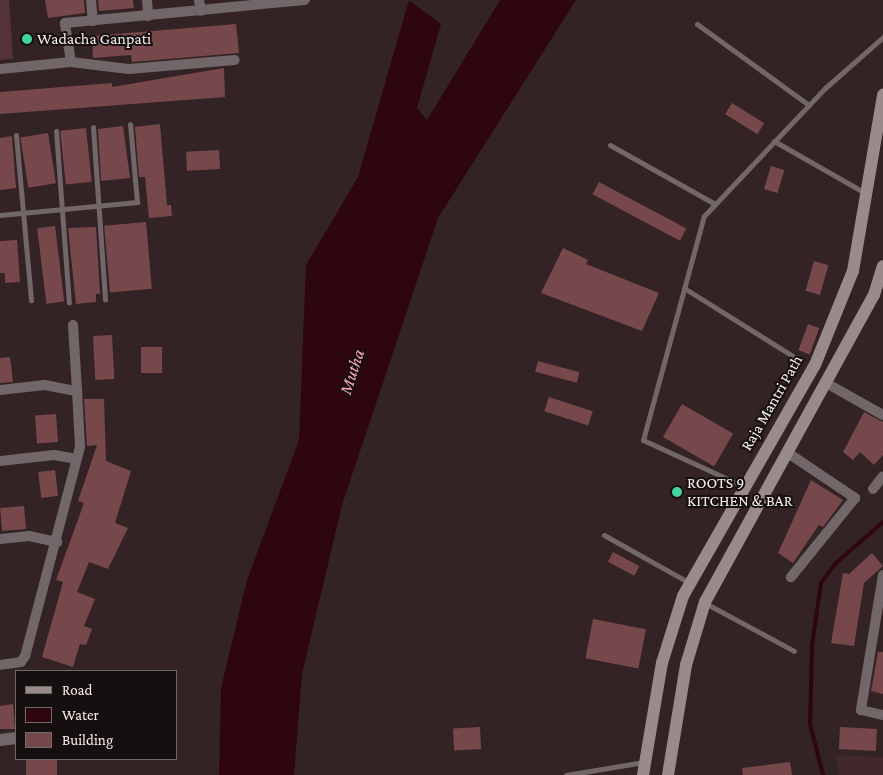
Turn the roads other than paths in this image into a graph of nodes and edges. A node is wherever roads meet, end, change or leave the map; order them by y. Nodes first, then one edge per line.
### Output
1 (91, 0) edge
2 (147, 0) edge
3 (199, 0) edge
4 (305, 0) edge
5 (251, 3) edge
6 (201, 11) junction
7 (148, 16) junction
8 (94, 21) junction
9 (697, 24) dead end
10 (883, 37) edge
11 (236, 60) dead end
12 (71, 62) junction
13 (0, 69) edge
14 (883, 94) edge
15 (809, 105) junction
16 (130, 124) dead end
17 (94, 127) dead end
18 (56, 131) dead end
19 (16, 135) dead end
20 (774, 141) junction
21 (610, 145) dead end
22 (865, 194) junction
23 (715, 204) junction
24 (98, 206) junction
25 (61, 209) junction
26 (24, 213) junction
27 (0, 215) edge
28 (883, 266) edge
29 (684, 288) junction
30 (31, 300) dead end
31 (105, 300) dead end
32 (69, 303) dead end
33 (73, 325) dead end
34 (793, 356) dead end
35 (826, 383) junction
36 (0, 390) edge
37 (77, 390) junction
38 (883, 415) edge
39 (788, 453) junction
40 (77, 459) junction
41 (0, 461) edge
42 (883, 476) edge
43 (743, 486) junction
44 (873, 489) dead end
45 (604, 535) dead end
46 (0, 539) edge
47 (57, 542) junction
48 (883, 575) edge
49 (791, 577) dead end
50 (690, 583) junction
51 (705, 602) junction
52 (794, 652) dead end
53 (0, 665) edge
54 (883, 715) edge
55 (15, 738) edge
56 (0, 740) edge
57 (644, 769) edge
58 (566, 775) edge
59 (668, 775) edge

1 - 8 street
2 - 7 street
3 - 6 street
4 - 5 street
5 - 6 street
6 - 7 street
7 - 8 street
8 - 12 street
9 - 15 lane
10 - 15 lane
11 - 12 street
12 - 13 street
14 - 22 main road, Raja Mantri Path
15 - 20 lane
16 - 24 lane
17 - 24 lane
18 - 25 lane
19 - 26 lane
20 - 22 lane
20 - 23 lane
21 - 23 lane
22 - 43 main road, Raja Mantri Path
23 - 29 lane
24 - 25 lane
24 - 31 lane
25 - 26 lane
25 - 32 lane
26 - 27 lane
26 - 30 lane
28 - 35 main road
29 - 34 lane
29 - 43 lane
33 - 37 street
35 - 38 street
35 - 39 main road
36 - 37 street
37 - 40 street
39 - 49 street
39 - 51 main road
40 - 41 street
40 - 47 street
42 - 44 street
43 - 50 main road, Raja Mantri Path
45 - 50 lane
46 - 47 street
47 - 53 street
48 - 54 street
50 - 57 main road, Raja Mantri Path
51 - 52 lane
51 - 59 main road
55 - 56 street
57 - 58 lane

